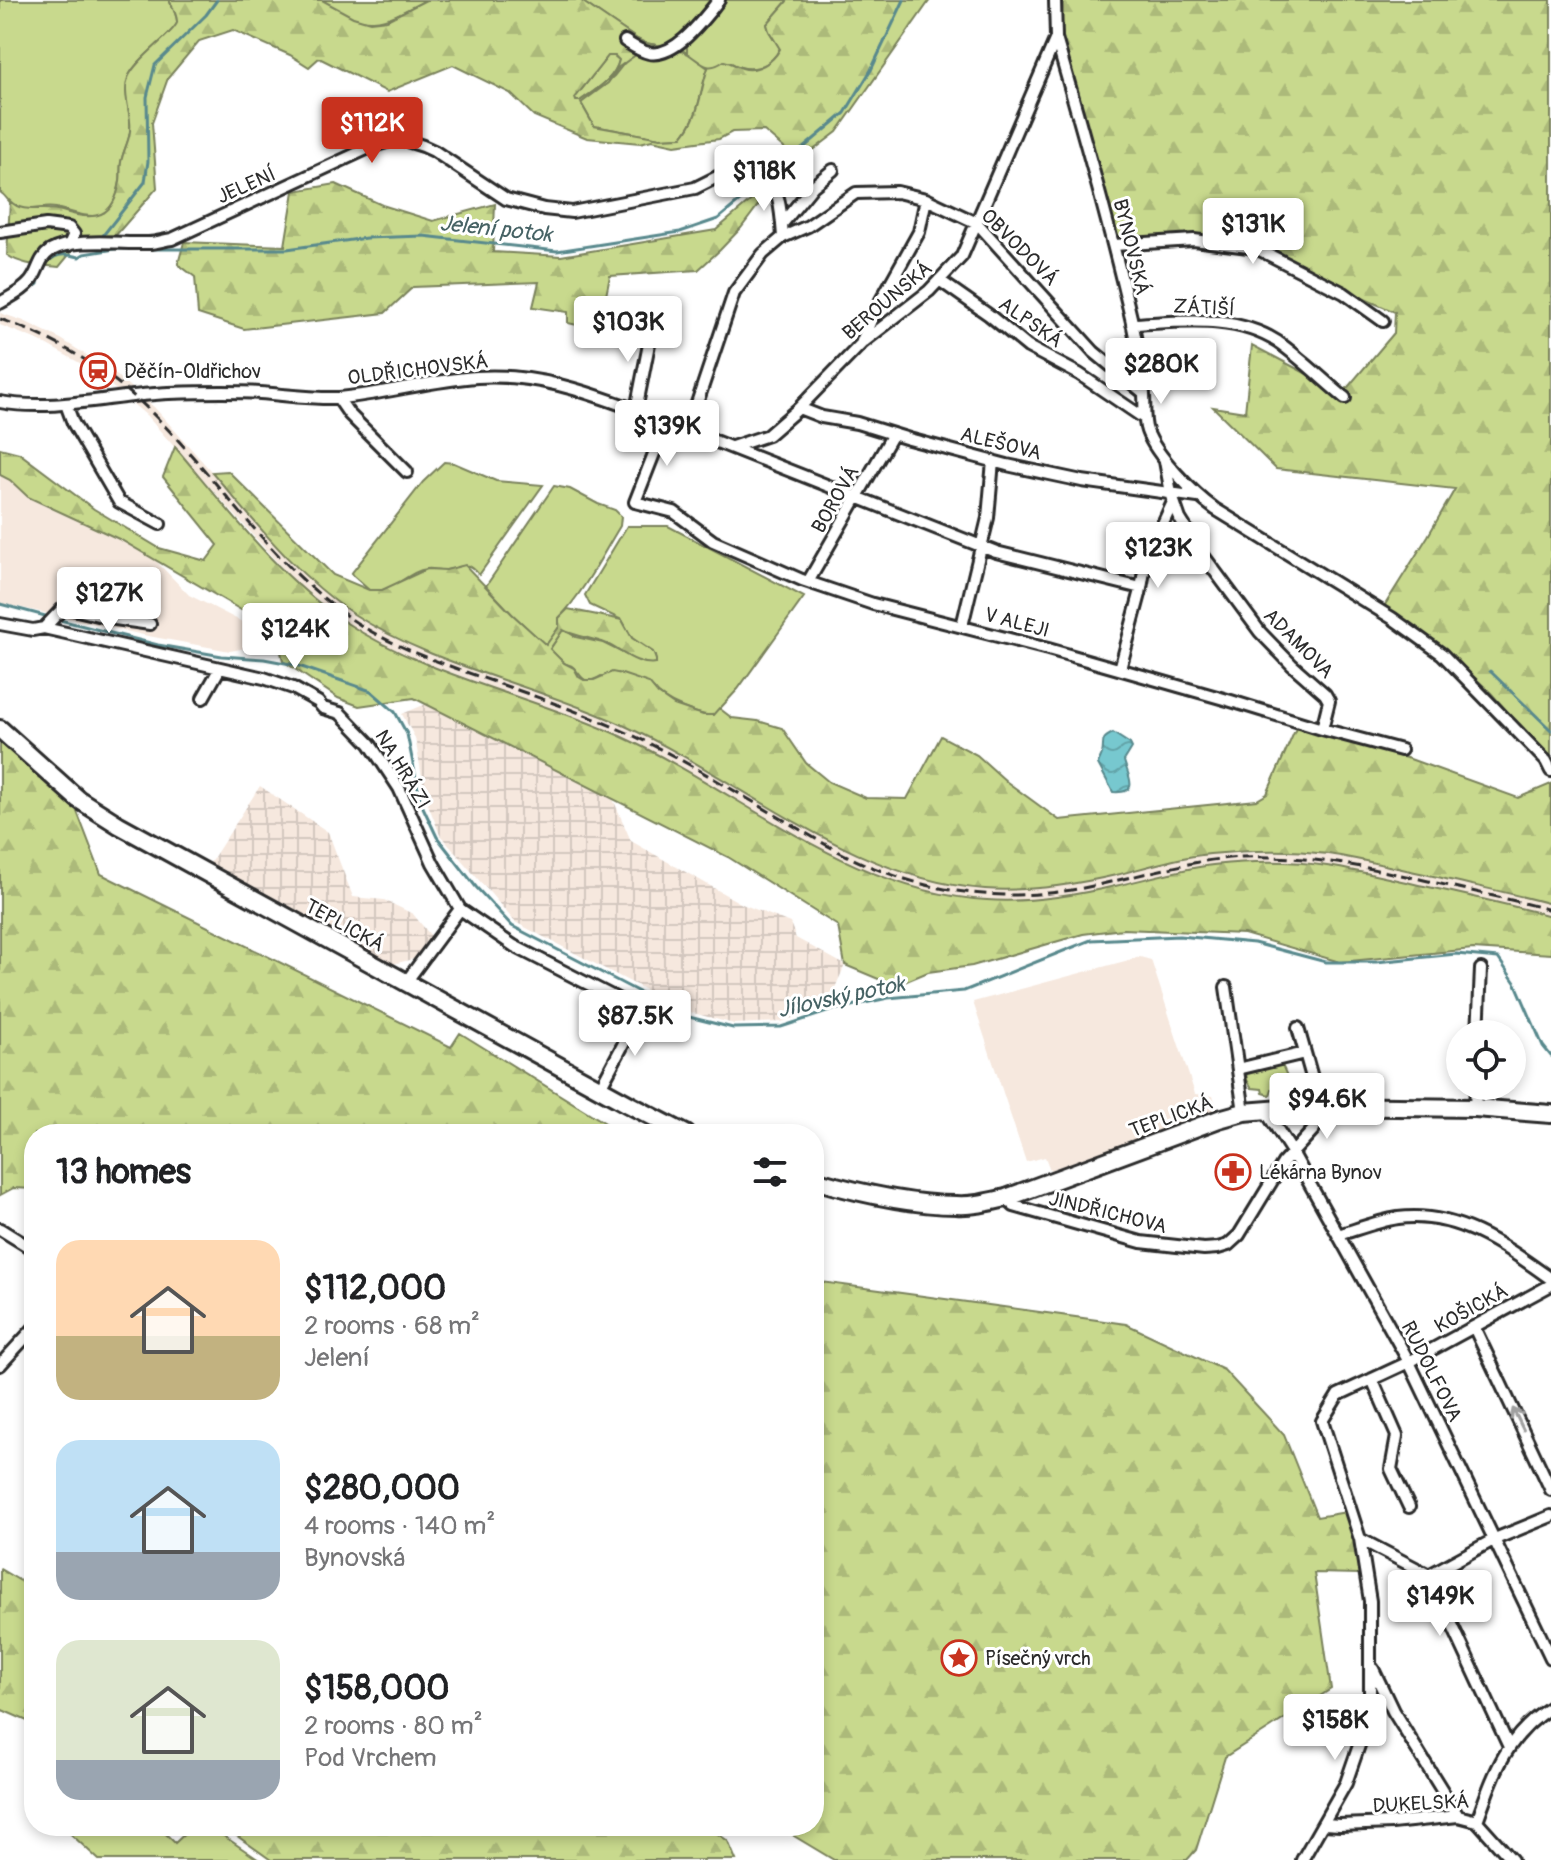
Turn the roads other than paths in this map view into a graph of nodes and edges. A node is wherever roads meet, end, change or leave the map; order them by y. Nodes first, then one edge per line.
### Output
1 (719, 0) edge
2 (1055, 0) edge
3 (1056, 38) junction
4 (625, 41) dead end
5 (833, 170) dead end
6 (926, 199) junction
7 (977, 223) junction
8 (782, 224) junction
9 (0, 232) edge
10 (783, 237) junction
11 (69, 245) junction
12 (1114, 245) junction
13 (939, 280) junction
14 (0, 303) edge
15 (1383, 321) dead end
16 (1132, 324) junction
17 (654, 327) dead end
18 (862, 343) junction
19 (1144, 393) junction
20 (338, 398) junction
21 (1345, 398) dead end
22 (0, 402) edge
23 (66, 404) junction
24 (799, 408) junction
25 (636, 410) junction
26 (1144, 418) junction
27 (666, 423) junction
28 (688, 430) junction
29 (893, 434) junction
30 (732, 447) junction
31 (1164, 459) junction
32 (993, 461) junction
33 (407, 472) dead end
34 (1172, 497) junction
35 (1198, 497) junction
36 (856, 498) junction
37 (160, 524) dead end
38 (980, 546) junction
39 (808, 582) junction
40 (1141, 588) junction
41 (0, 624) edge
42 (150, 624) dead end
43 (47, 626) junction
44 (962, 626) junction
45 (220, 668) junction
46 (1120, 669) junction
47 (203, 698) dead end
48 (0, 729) edge
49 (1322, 729) junction
50 (1401, 750) dead end
51 (1551, 771) edge
52 (460, 909) junction
53 (1481, 969) dead end
54 (406, 982) junction
55 (1226, 987) dead end
56 (1479, 1020) edge
57 (1298, 1028) dead end
58 (1305, 1053) junction
59 (1238, 1069) junction
60 (600, 1088) junction
61 (1475, 1100) edge
62 (1320, 1106) junction
63 (1475, 1108) junction
64 (1265, 1110) junction
65 (1244, 1112) junction
66 (1551, 1114) edge
67 (667, 1124) edge
68 (1292, 1152) junction
69 (824, 1183) edge
70 (1006, 1198) junction
71 (0, 1229) edge
72 (1338, 1235) junction
73 (24, 1244) edge
74 (1551, 1282) edge
75 (1474, 1327) junction
76 (24, 1339) edge
77 (1409, 1362) junction
78 (0, 1365) edge
79 (1372, 1379) junction
80 (1551, 1490) edge
81 (1409, 1507) dead end
82 (1551, 1516) edge
83 (1360, 1539) junction
84 (1495, 1539) junction
85 (1429, 1575) junction
86 (1551, 1658) edge
87 (1371, 1665) junction
88 (1551, 1707) edge
89 (1509, 1747) junction
90 (1458, 1816) junction
91 (1477, 1821) junction
92 (1324, 1824) junction
93 (1302, 1860) edge
94 (1512, 1860) edge

1 - 4 street
2 - 3 street, BEROUNSKÁ
3 - 7 street, BEROUNSKÁ
3 - 12 street, BYNOVSKÁ
5 - 8 street
6 - 7 street, OBVODOVÁ
6 - 10 street, OBVODOVÁ
6 - 18 street
7 - 13 street, BEROUNSKÁ
7 - 19 street, OBVODOVÁ
8 - 10 street, JELENÍ
8 - 11 street, JELENÍ
9 - 11 street
10 - 28 street, OBVODOVÁ
11 - 14 street, JELENÍ
12 - 15 street
12 - 16 street, BYNOVSKÁ
13 - 18 street, BEROUNSKÁ
13 - 26 street, ALPSKÁ
16 - 19 street, BYNOVSKÁ
16 - 21 street, ZÁTIŠÍ
17 - 25 street
18 - 24 street, BEROUNSKÁ
19 - 26 street, BYNOVSKÁ
20 - 23 street, OLDŘICHOVSKÁ
20 - 25 street, OLDŘICHOVSKÁ
20 - 33 street
22 - 23 street, OLDŘICHOVSKÁ
23 - 37 street
24 - 29 street, ALEŠOVA
24 - 30 street, BEROUNSKÁ
25 - 27 street, OLDŘICHOVSKÁ
26 - 31 street, BYNOVSKÁ
27 - 28 street, OLDŘICHOVSKÁ
27 - 39 street, V ALEJI
28 - 30 street, OLDŘICHOVSKÁ
29 - 32 street, ALEŠOVA
29 - 36 street, BOROVÁ
30 - 36 street, OLDŘICHOVSKÁ
31 - 34 street, ADAMOVA
31 - 35 street, BYNOVSKÁ
32 - 34 street, ALEŠOVA
32 - 38 street
34 - 35 street, ALEŠOVA
34 - 40 street
34 - 49 street, ADAMOVA
35 - 51 street, BYNOVSKÁ
36 - 38 street, OLDŘICHOVSKÁ
36 - 39 street, BOROVÁ
38 - 40 street, OLDŘICHOVSKÁ
38 - 44 street
39 - 44 street, V ALEJI
40 - 46 street
41 - 43 street, NA HRÁZI
42 - 43 street
43 - 45 street, NA HRÁZI
44 - 46 street, V ALEJI
45 - 47 street
45 - 52 street, NA HRÁZI
46 - 49 street, V ALEJI
48 - 54 main road, TEPLICKÁ
49 - 50 street, V ALEJI
52 - 54 street
52 - 60 street
53 - 56 street
54 - 60 main road, TEPLICKÁ
55 - 59 street
57 - 58 street
58 - 59 street
58 - 62 street
59 - 65 street
60 - 67 main road, TEPLICKÁ
61 - 63 street
62 - 63 main road, TEPLICKÁ
62 - 64 main road, TEPLICKÁ
62 - 68 street, JINDŘICHOVA
63 - 66 main road, TEPLICKÁ
64 - 65 main road, TEPLICKÁ
64 - 68 street, RUDOLFOVA
65 - 70 main road, TEPLICKÁ
68 - 70 street, JINDŘICHOVA
68 - 72 street, RUDOLFOVA
69 - 70 main road, TEPLICKÁ
71 - 73 street
72 - 74 street
72 - 77 street, RUDOLFOVA
74 - 75 street, KOŠICKÁ
75 - 77 street, KOŠICKÁ
80 -> 75 street
76 - 78 street
77 - 79 street, KOŠICKÁ
77 - 84 street, RUDOLFOVA
79 - 81 street
79 - 83 street, KOŠICKÁ
82 - 84 street
83 - 85 street
83 - 87 street, KOŠICKÁ
84 - 85 street
84 - 86 street, RUDOLFOVA
85 - 89 street
87 - 90 street
87 - 92 street, KOŠICKÁ
88 - 89 street, DUKELSKÁ
89 - 91 street, DUKELSKÁ
90 - 91 street, DUKELSKÁ
90 - 92 street, DUKELSKÁ
91 - 94 street
92 - 93 street, KOŠICKÁ

